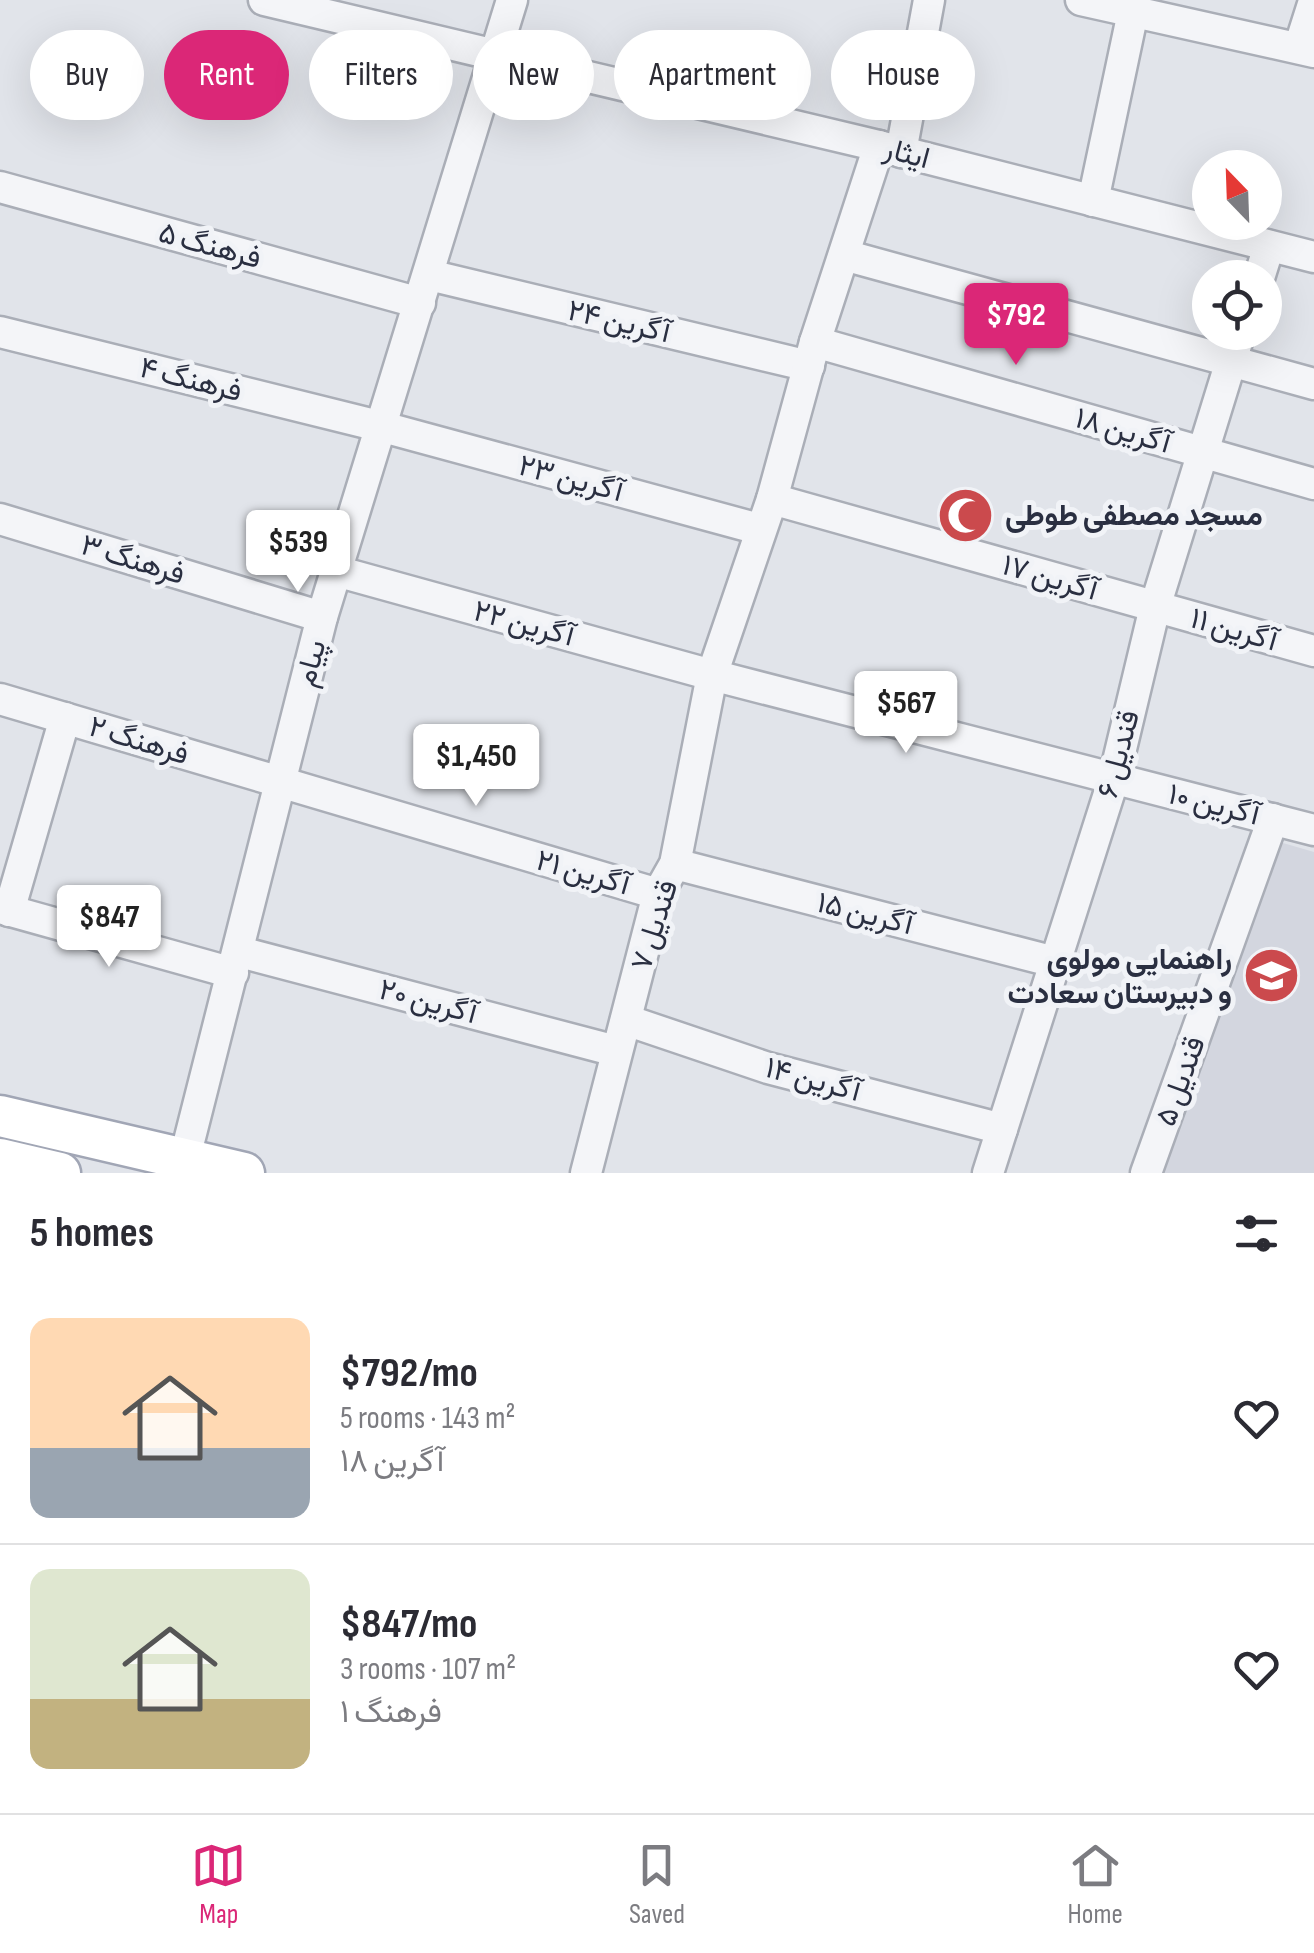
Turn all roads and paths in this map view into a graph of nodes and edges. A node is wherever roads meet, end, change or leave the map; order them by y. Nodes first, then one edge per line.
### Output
1 (264, 0) edge
2 (512, 0) edge
3 (928, 0) edge
4 (1081, 0) edge
5 (1314, 1) edge
6 (1175, 10) edge
7 (1133, 12) junction
8 (503, 30) edge
9 (473, 47) edge
10 (1306, 50) edge
11 (594, 76) edge
12 (475, 120) edge
13 (890, 149) junction
14 (0, 187) edge
15 (1093, 201) junction
16 (1269, 246) junction
17 (844, 255) junction
18 (1314, 257) edge
19 (1264, 260) edge
20 (424, 289) junction
21 (0, 332) edge
22 (1234, 350) edge
23 (812, 354) junction
24 (1230, 362) junction
25 (1314, 384) edge
26 (383, 427) junction
27 (1199, 452) junction
28 (1314, 484) edge
29 (772, 498) junction
30 (0, 520) edge
31 (758, 528) junction
32 (336, 572) junction
33 (1155, 606) junction
34 (322, 616) junction
35 (1314, 651) edge
36 (712, 675) junction
37 (0, 699) edge
38 (65, 718) junction
39 (1114, 778) junction
40 (278, 782) junction
41 (1273, 818) junction
42 (1314, 830) edge
43 (675, 864) junction
44 (658, 894) junction
45 (4, 910) edge
46 (237, 962) junction
47 (1056, 962) junction
48 (626, 1020) junction
49 (616, 1050) junction
50 (0, 1116) edge
51 (1002, 1129) junction
52 (0, 1159) edge
53 (183, 1167) edge
54 (60, 1173) edge
55 (244, 1173) edge
56 (586, 1173) edge
57 (988, 1173) edge
58 (1146, 1173) edge

1 - 9 street, ایثار
2 - 8 street, پیام
3 - 13 street, ۷ قندیل
4 - 7 street
5 - 10 street
6 - 7 street
6 - 10 street
7 - 15 street
11 - 13 street, ایثار
12 - 20 street, پیام
13 - 15 street, ایثار
13 - 17 street, ۷ قندیل
14 - 20 street, فرهنگ ۵
15 - 16 street, ایثار
16 - 18 street, ایثار
16 - 19 street
17 - 23 street, ۷ قندیل
17 - 24 street
20 - 23 street, آگرین ۲۴
20 - 26 street, پیام
21 - 26 street, فرهنگ ۴
22 - 24 street, قندیل ۶
23 - 27 street, آگرین ۱۸
23 - 29 street, ۷ قندیل
24 - 25 street
24 - 27 street, قندیل ۶
26 - 31 street, آگرین ۲۳
26 - 32 street, پیام
27 - 28 street, آگرین ۱۸
27 - 33 street, قندیل ۶
29 - 31 street, ۷ قندیل
29 - 33 street, آگرین ۱۷
30 - 34 street, فرهنگ ۳
31 - 36 street, ۷ قندیل
32 - 34 street, پیام
32 - 36 street, آگرین ۲۲
33 - 35 street, آگرین ۱۱
33 - 39 street, قندیل ۶
34 - 40 street, پیام
36 - 39 street, آگرین ۲۲
36 - 43 street, ۷ قندیل
37 - 38 street, فرهنگ ۲
38 - 40 street, فرهنگ ۲
38 - 45 street
39 - 41 street, آگرین ۱۰
39 - 47 street, قندیل ۶
40 - 44 street, آگرین ۲۱
40 - 46 street, پیام
41 - 42 street, آگرین ۱۰
41 - 58 street, قندیل ۵
43 - 44 street, ۷ قندیل
43 - 47 street, آگرین ۱۵
44 - 48 street, ۷ قندیل
45 - 46 street, آگرین ۲۰
46 - 49 street, آگرین ۲۰
46 - 53 street, پیام
47 - 51 street, قندیل ۶
48 - 49 street, ۷ قندیل
48 - 51 street, آگرین ۱۴
49 - 56 street, ۷ قندیل
50 - 53 main road
51 - 57 street, قندیل ۶
52 - 54 main road
53 - 55 main road

